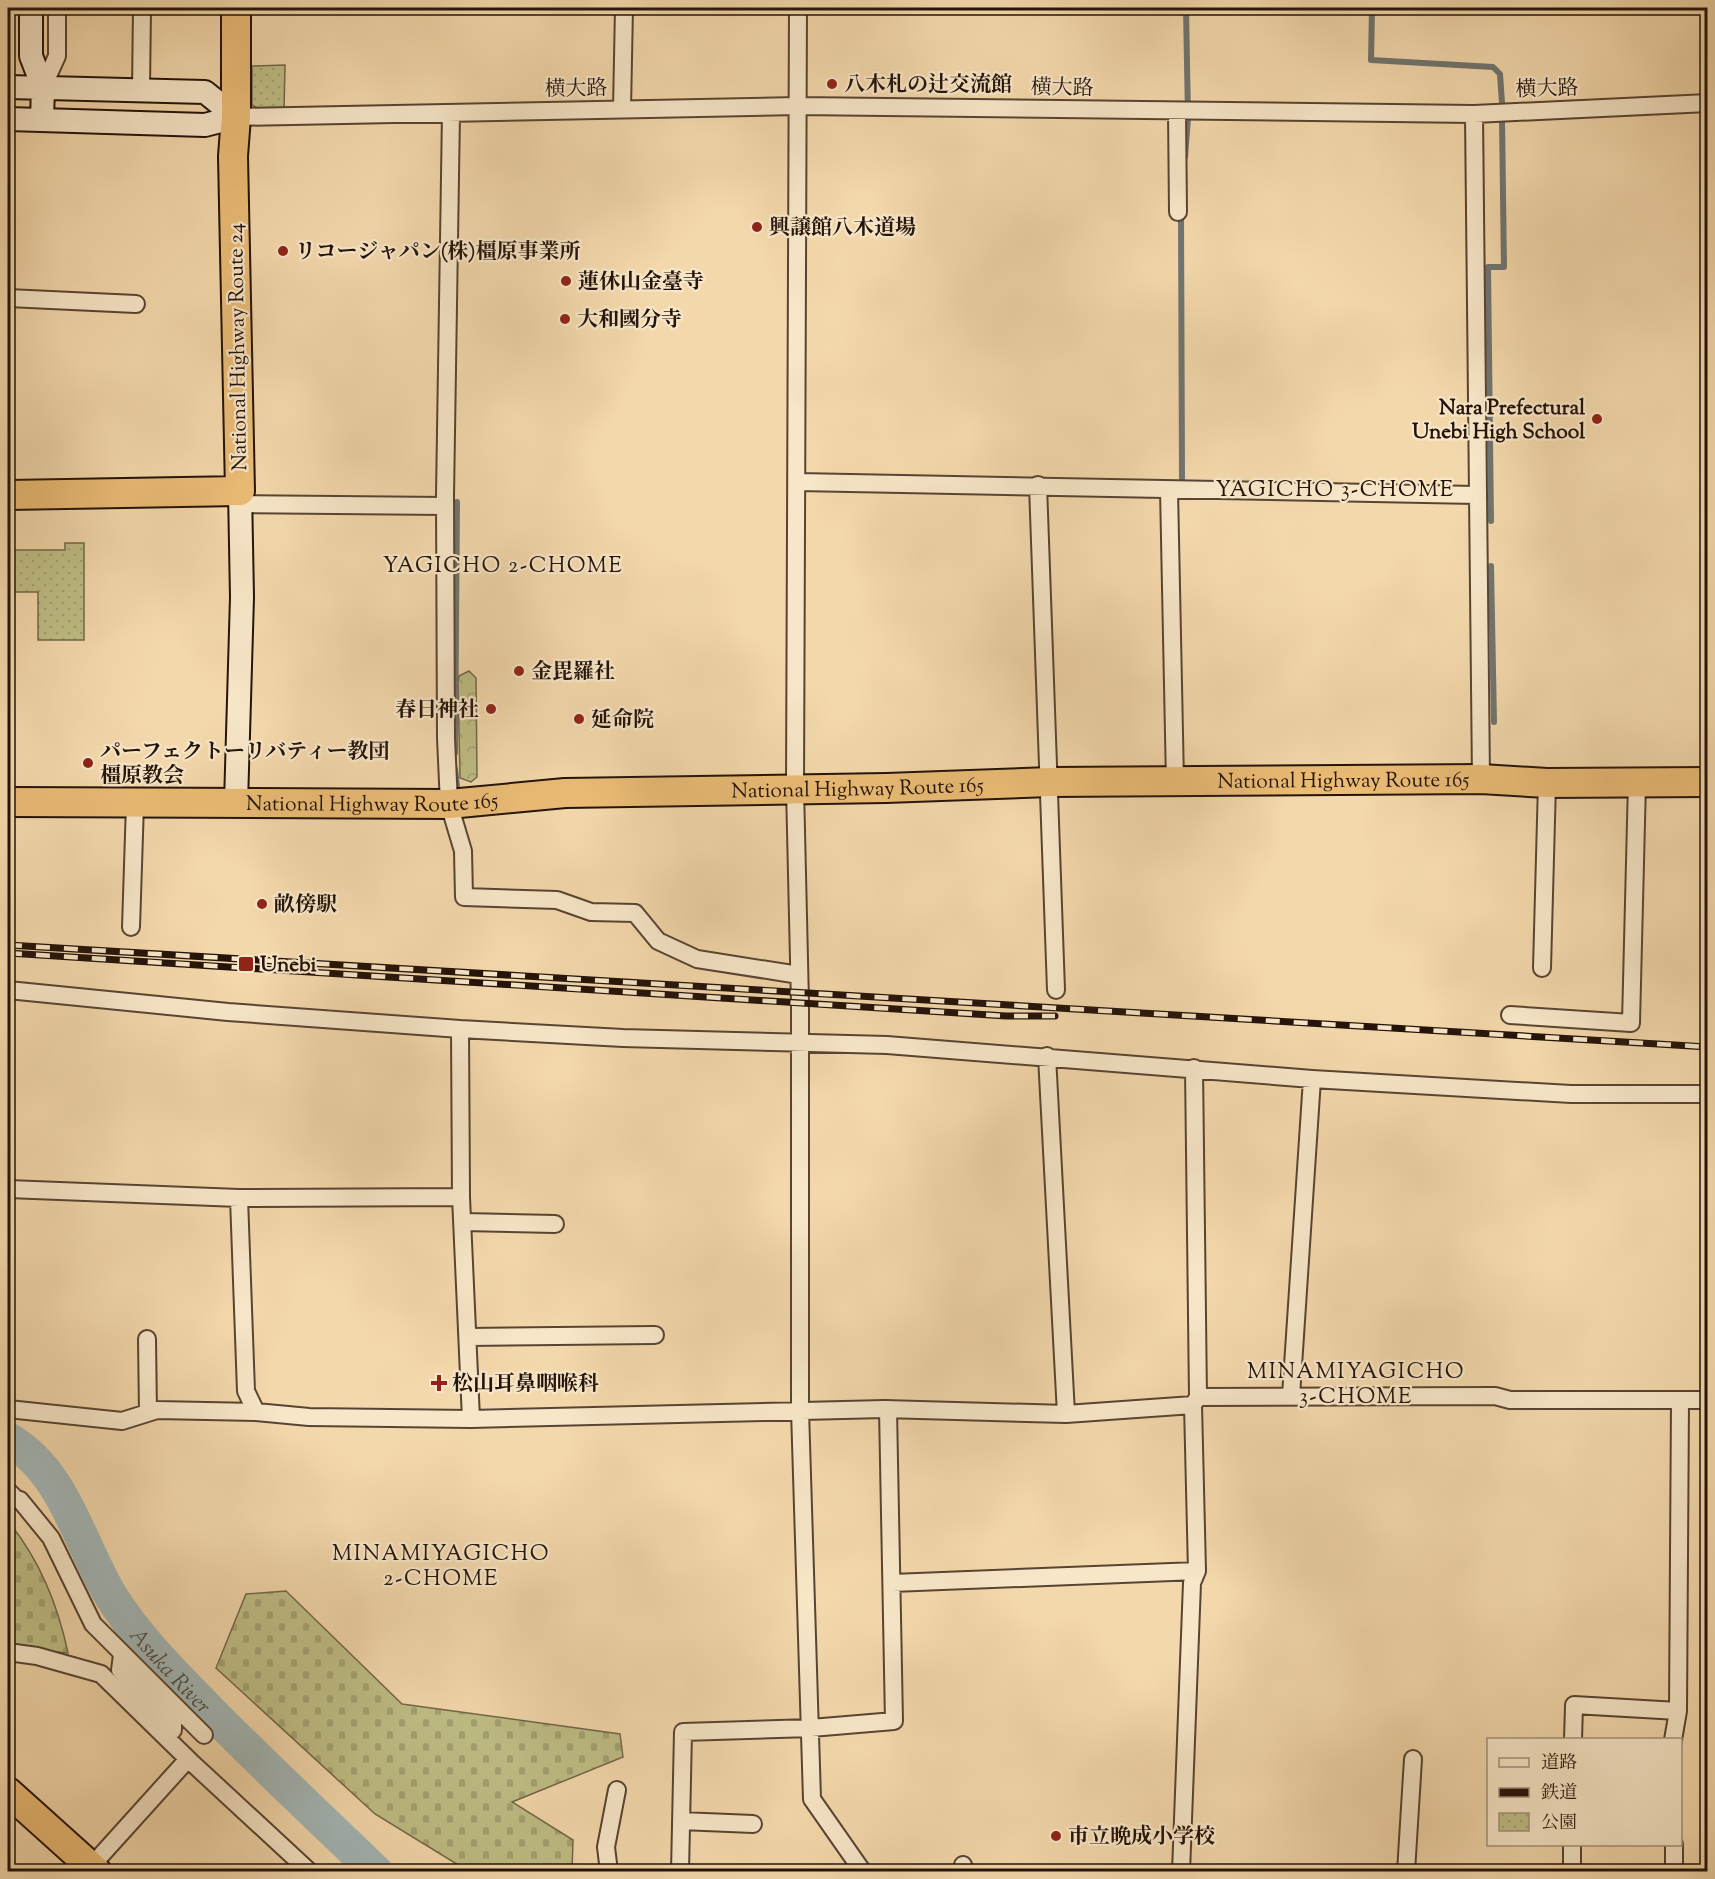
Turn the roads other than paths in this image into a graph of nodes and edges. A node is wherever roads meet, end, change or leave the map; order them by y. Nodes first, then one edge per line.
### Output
1 (31, 8) edge
2 (57, 8) edge
3 (142, 8) edge
4 (236, 8) edge
5 (624, 8) edge
6 (798, 8) edge
7 (8, 87) edge
8 (43, 87) junction
9 (141, 89) junction
10 (1707, 103) edge
11 (798, 106) junction
12 (622, 109) junction
13 (1177, 111) junction
14 (451, 113) junction
15 (1474, 114) junction
16 (236, 117) junction
17 (8, 119) edge
18 (42, 120) junction
19 (1178, 212) dead end
20 (8, 298) edge
21 (136, 304) dead end
22 (798, 482) junction
23 (1038, 485) junction
24 (1169, 490) junction
25 (8, 495) edge
26 (1476, 495) junction
27 (240, 497) junction
28 (445, 506) junction
29 (1481, 779) junction
30 (1050, 782) junction
31 (1175, 782) junction
32 (1637, 782) junction
33 (1707, 782) edge
34 (1547, 783) junction
35 (795, 788) junction
36 (8, 802) edge
37 (236, 803) junction
38 (135, 804) junction
39 (449, 804) junction
40 (131, 927) dead end
41 (1542, 968) dead end
42 (799, 975) junction
43 (8, 990) edge
44 (1056, 990) dead end
45 (1510, 1015) dead end
46 (460, 1029) junction
47 (798, 1042) junction
48 (1047, 1056) junction
49 (1194, 1068) junction
50 (1312, 1079) junction
51 (1707, 1094) edge
52 (8, 1190) edge
53 (461, 1197) junction
54 (239, 1198) junction
55 (463, 1222) junction
56 (555, 1224) dead end
57 (655, 1335) dead end
58 (468, 1337) junction
59 (147, 1339) dead end
60 (1291, 1396) junction
61 (1680, 1400) junction
62 (1707, 1400) edge
63 (1195, 1401) junction
64 (8, 1408) edge
65 (888, 1409) junction
66 (800, 1410) junction
67 (256, 1412) junction
68 (148, 1413) junction
69 (1066, 1414) junction
70 (471, 1419) junction
71 (8, 1491) edge
72 (1197, 1571) junction
73 (892, 1582) junction
74 (8, 1652) edge
75 (122, 1655) junction
76 (1678, 1710) junction
77 (811, 1728) junction
78 (204, 1735) dead end
79 (166, 1737) junction
80 (1573, 1738) edge
81 (1673, 1738) edge
82 (188, 1759) junction
83 (1413, 1759) dead end
84 (617, 1790) dead end
85 (8, 1792) edge
86 (681, 1821) junction
87 (753, 1824) dead end
88 (1572, 1846) edge
89 (1674, 1846) edge
90 (91, 1870) edge
91 (310, 1872) edge
92 (609, 1872) edge
93 (680, 1872) edge
94 (863, 1872) edge
95 (1181, 1872) edge
96 (1406, 1872) edge
97 (1572, 1872) edge
98 (1674, 1872) edge

1 - 8 street
2 - 8 street
3 - 9 street
4 - 16 highway, National Highway Route 24
5 - 12 street
6 - 11 street
7 - 8 street
8 - 9 street
8 - 18 street
9 - 16 street
10 - 15 street, 横大路
11 - 12 street, 横大路
11 - 13 street, 横大路
11 - 22 street
12 - 14 street, 横大路
13 - 15 street, 横大路
13 - 19 street
14 - 16 street, 横大路
14 - 28 street
15 - 26 street
16 - 18 street
16 - 27 highway, National Highway Route 24
17 - 18 street
20 - 21 street
22 - 23 street
22 - 35 street
23 - 24 street
23 - 30 street
24 - 26 street
24 - 31 street
25 - 27 highway, National Highway Route 24
26 - 29 street
27 - 28 street
27 - 37 street
28 - 39 street
29 - 31 highway, National Highway Route 165
29 - 34 highway, National Highway Route 165
30 - 31 highway, National Highway Route 165
30 - 35 highway, National Highway Route 165
30 - 44 street
32 - 33 highway, National Highway Route 165
32 - 34 highway, National Highway Route 165
32 - 45 street
34 - 41 street
35 - 39 highway, National Highway Route 165
35 - 42 street
36 - 38 highway, National Highway Route 165
37 - 38 highway, National Highway Route 165
37 - 39 highway, National Highway Route 165
38 - 40 street
39 - 42 street
42 - 47 street
43 - 46 street
46 - 47 street
46 - 53 street
47 - 48 street
47 - 66 street
48 - 49 street
48 - 69 street
49 - 50 street
49 - 63 street
50 - 51 street
50 - 60 street
52 - 54 street
53 - 54 street
53 - 55 street
54 - 67 street
55 - 56 street
55 - 58 street
57 - 58 street
58 - 70 street
59 - 68 street
60 - 61 street
60 - 63 street
61 - 62 street
61 - 76 street
63 - 69 street
63 - 72 street
64 - 68 street
65 - 66 street
65 - 69 street
65 - 73 street
66 - 70 street
66 - 77 street
67 - 68 street
67 - 70 street
71 - 75 street
72 - 73 street
72 - 95 street
73 - 77 street
74 - 79 street
75 - 78 street
75 - 79 street
76 - 80 street
76 - 81 street
77 - 86 street
77 - 94 street
79 - 82 street
82 - 90 street
82 - 91 street
83 - 96 street
84 - 92 street
85 - 90 highway
86 - 87 street
86 - 93 street
88 - 97 street
89 - 98 street

